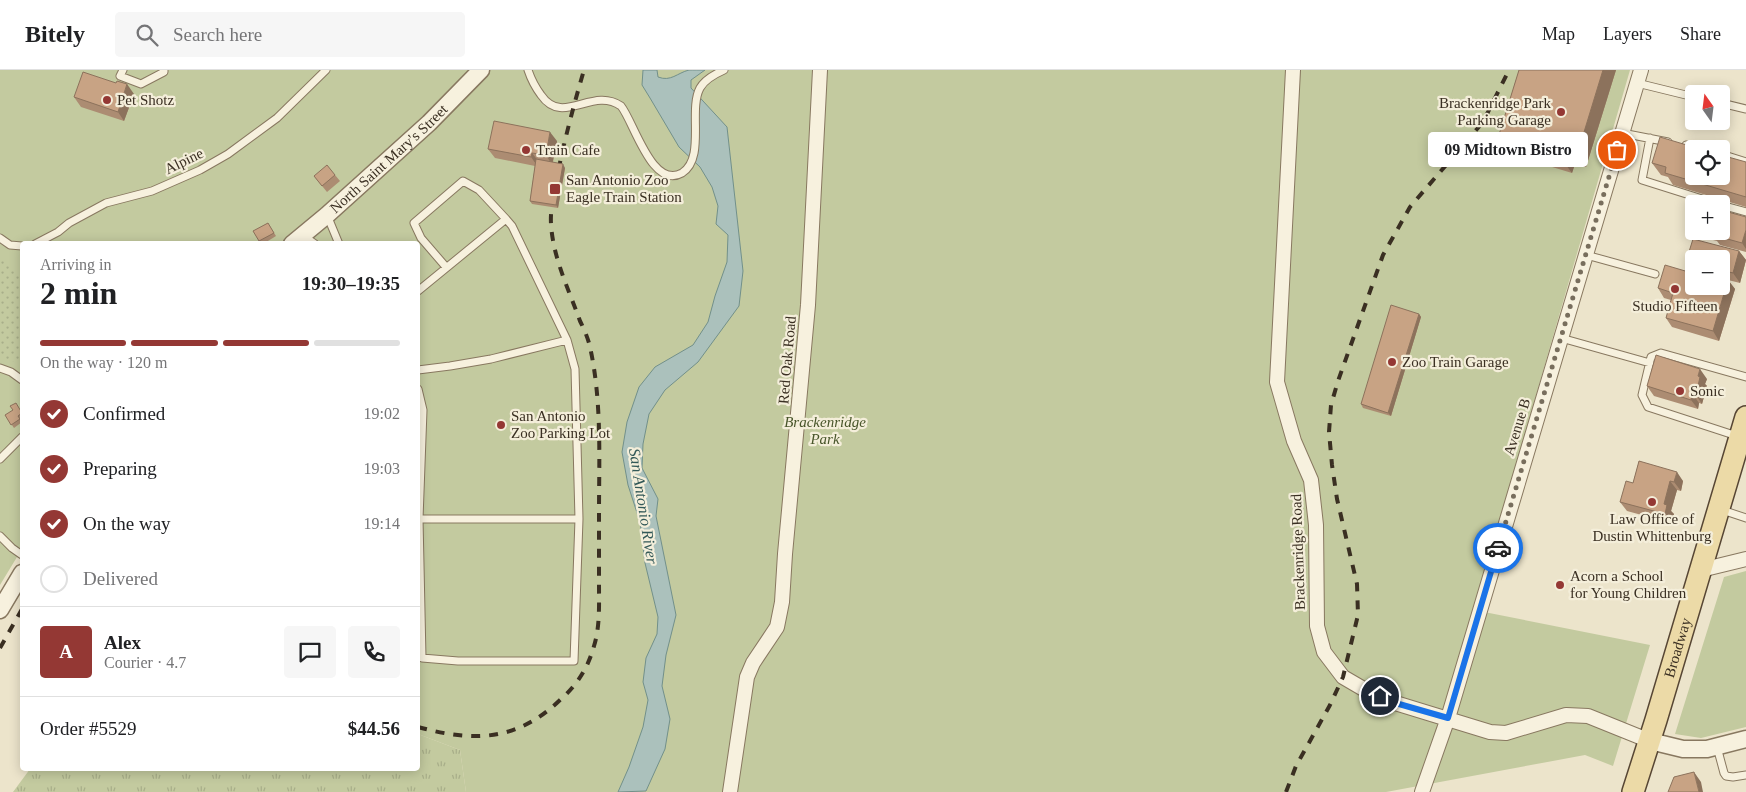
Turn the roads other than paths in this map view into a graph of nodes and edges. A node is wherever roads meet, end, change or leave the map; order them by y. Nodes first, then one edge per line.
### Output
1 (122, 70) edge
2 (164, 70) edge
3 (326, 70) edge
4 (481, 70) edge
5 (528, 70) edge
6 (724, 70) edge
7 (820, 70) edge
8 (1293, 70) edge
9 (1639, 77) edge
10 (1685, 94) edge
11 (1730, 105) edge
12 (1746, 109) edge
13 (1622, 132) junction
14 (1650, 138) junction
15 (1685, 145) edge
16 (1730, 157) edge
17 (1746, 162) edge
18 (1691, 195) edge
19 (1730, 207) edge
20 (1746, 212) edge
21 (327, 215) junction
22 (506, 219) junction
23 (0, 238) edge
24 (41, 241) edge
25 (303, 241) edge
26 (338, 241) edge
27 (20, 246) edge
28 (1586, 255) junction
29 (446, 267) junction
30 (1655, 274) dead end
31 (420, 289) edge
32 (1561, 338) junction
33 (567, 340) junction
34 (1650, 363) junction
35 (0, 368) edge
36 (420, 370) edge
37 (1746, 377) edge
38 (20, 379) edge
39 (420, 397) edge
40 (1746, 417) edge
41 (20, 439) edge
42 (1743, 439) edge
43 (0, 459) edge
44 (420, 492) edge
45 (1719, 509) junction
46 (1746, 518) edge
47 (420, 519) edge
48 (579, 519) junction
49 (0, 536) edge
50 (20, 554) edge
51 (1746, 559) edge
52 (420, 565) edge
53 (1701, 570) junction
54 (20, 576) edge
55 (0, 610) edge
56 (1448, 718) junction
57 (1746, 739) edge
58 (1650, 741) junction
59 (1717, 746) junction
60 (1746, 775) edge
61 (730, 792) edge
62 (1422, 792) edge
63 (1633, 792) edge

1 - 2 lane
3 - 24 lane, Alpine
4 - 21 street, North Saint Mary's Street
5 - 6 lane
7 - 61 street, Red Oak Road
8 - 56 street, Brackenridge Road
9 - 10 lane
9 - 13 street, Avenue B
11 - 12 lane
13 - 14 lane
13 - 28 street, Avenue B
14 - 15 lane
14 - 18 lane
16 - 17 lane
19 - 20 lane
21 - 25 street, North Saint Mary's Street
21 - 26 lane
22 - 29 lane
22 - 29 lane
22 - 33 lane
23 - 27 lane
28 - 30 lane
28 - 32 street, Avenue B
29 - 31 lane
32 - 34 lane
32 - 56 street, Avenue B
33 - 36 lane
33 - 48 lane
34 - 37 lane
34 - 42 lane
35 - 38 lane
39 - 44 lane
40 - 42 main road, Broadway
41 - 43 lane
42 - 45 main road, Broadway
45 - 46 lane
45 - 53 main road, Broadway
47 - 48 lane
48 - 52 lane
49 - 50 lane
51 - 53 street
53 - 58 main road, Broadway
54 - 55 street
56 - 58 street, Brackenridge Road
56 - 62 street, Avenue B
57 - 59 street
58 - 59 street
58 - 63 main road, Broadway
59 - 60 lane

